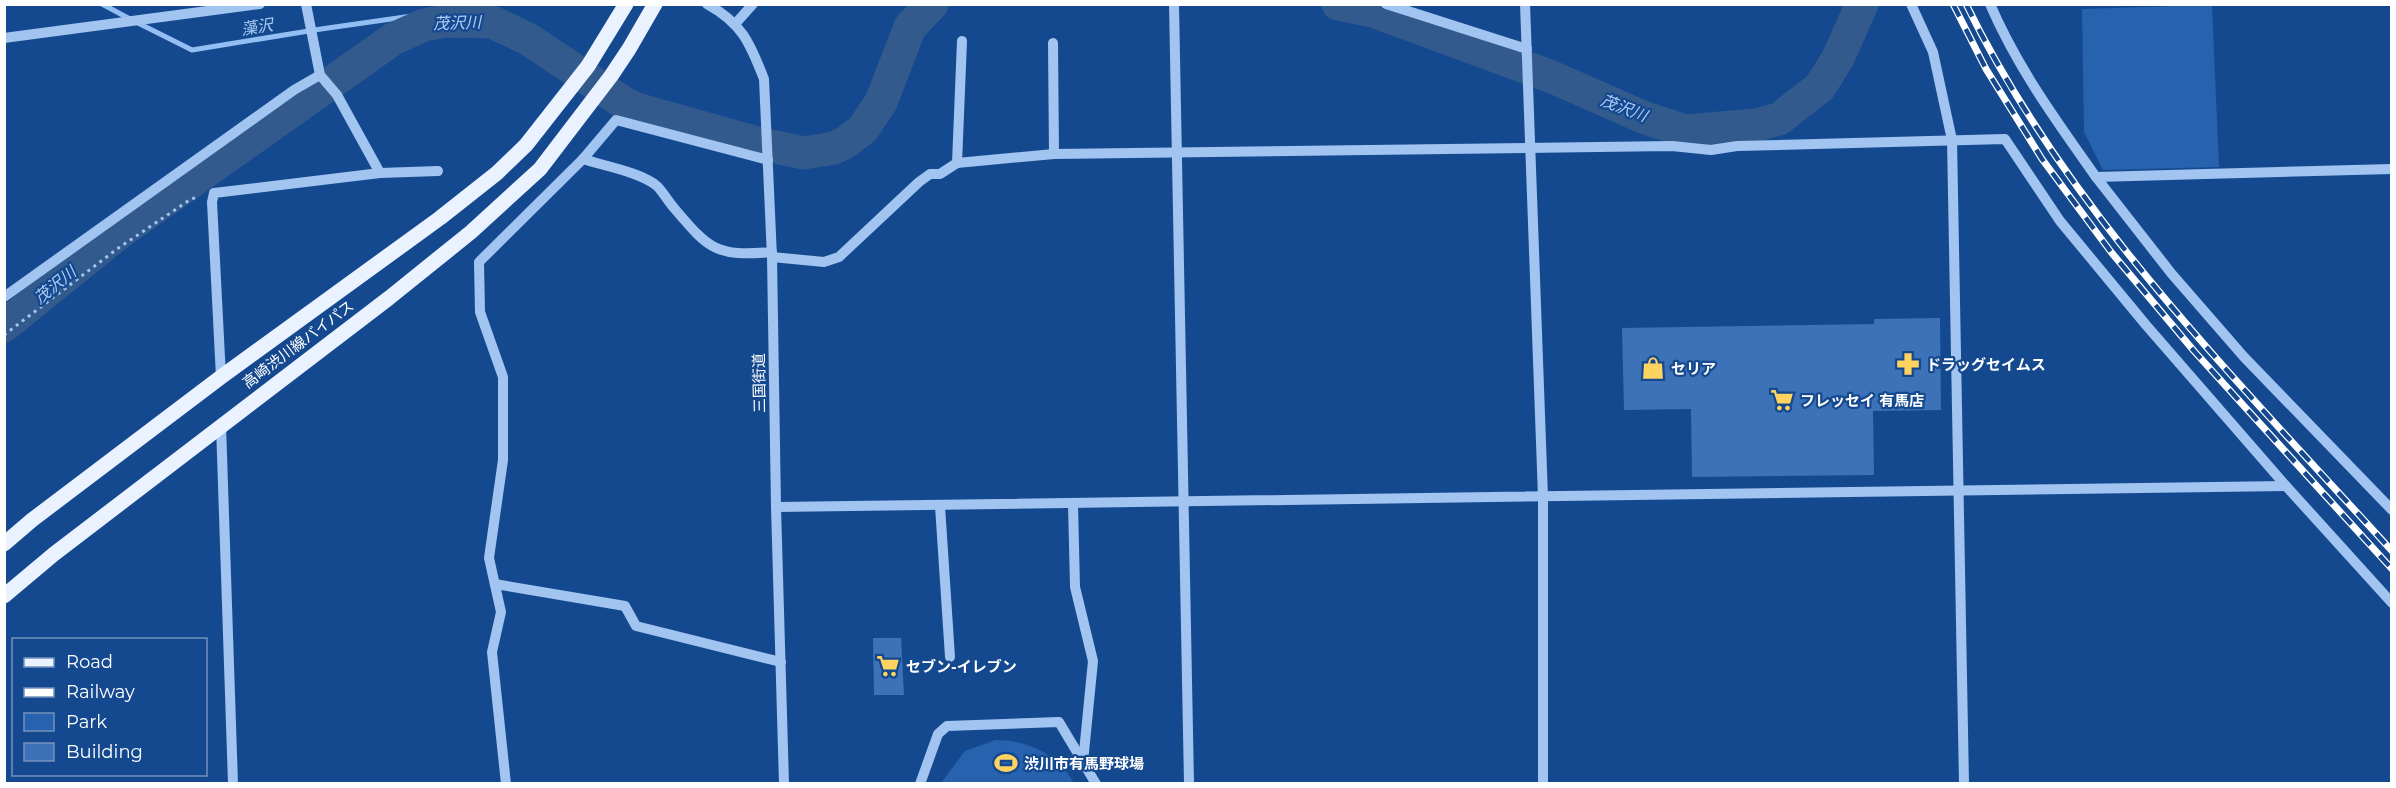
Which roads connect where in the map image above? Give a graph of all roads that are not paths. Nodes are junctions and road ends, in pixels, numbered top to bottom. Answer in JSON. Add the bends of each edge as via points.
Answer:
{"nodes":[{"id":1,"x":260,"y":4,"type":"edge"},
{"id":2,"x":306,"y":4,"type":"edge"},
{"id":3,"x":626,"y":4,"type":"edge"},
{"id":4,"x":655,"y":4,"type":"edge"},
{"id":5,"x":707,"y":4,"type":"edge"},
{"id":6,"x":753,"y":4,"type":"edge"},
{"id":7,"x":1174,"y":4,"type":"edge"},
{"id":8,"x":1386,"y":4,"type":"edge"},
{"id":9,"x":1525,"y":4,"type":"edge"},
{"id":10,"x":1911,"y":4,"type":"edge"},
{"id":11,"x":1990,"y":4,"type":"edge"},
{"id":12,"x":735,"y":23,"type":"junction"},
{"id":13,"x":4,"y":38,"type":"edge"},
{"id":14,"x":962,"y":41,"type":"dead end"},
{"id":15,"x":1053,"y":43,"type":"dead end"},
{"id":16,"x":1527,"y":49,"type":"junction"},
{"id":17,"x":320,"y":75,"type":"junction"},
{"id":18,"x":1952,"y":140,"type":"junction"},
{"id":19,"x":1531,"y":147,"type":"junction"},
{"id":20,"x":1178,"y":152,"type":"junction"},
{"id":21,"x":1054,"y":154,"type":"junction"},
{"id":22,"x":583,"y":159,"type":"junction"},
{"id":23,"x":768,"y":160,"type":"junction"},
{"id":24,"x":957,"y":163,"type":"junction"},
{"id":25,"x":2391,"y":169,"type":"edge"},
{"id":26,"x":438,"y":171,"type":"dead end"},
{"id":27,"x":381,"y":173,"type":"junction"},
{"id":28,"x":2096,"y":177,"type":"junction"},
{"id":29,"x":772,"y":254,"type":"junction"},
{"id":30,"x":4,"y":297,"type":"edge"},
{"id":31,"x":221,"y":377,"type":"junction"},
{"id":32,"x":221,"y":425,"type":"junction"},
{"id":33,"x":2286,"y":486,"type":"junction"},
{"id":34,"x":1958,"y":491,"type":"junction"},
{"id":35,"x":1543,"y":497,"type":"junction"},
{"id":36,"x":1183,"y":503,"type":"junction"},
{"id":37,"x":1073,"y":504,"type":"junction"},
{"id":38,"x":940,"y":506,"type":"junction"},
{"id":39,"x":776,"y":507,"type":"junction"},
{"id":40,"x":2391,"y":510,"type":"edge"},
{"id":41,"x":4,"y":544,"type":"edge"},
{"id":42,"x":495,"y":584,"type":"junction"},
{"id":43,"x":4,"y":596,"type":"edge"},
{"id":44,"x":2391,"y":603,"type":"edge"},
{"id":45,"x":950,"y":657,"type":"dead end"},
{"id":46,"x":781,"y":662,"type":"junction"},
{"id":47,"x":1083,"y":762,"type":"junction"},
{"id":48,"x":233,"y":783,"type":"edge"},
{"id":49,"x":506,"y":783,"type":"edge"},
{"id":50,"x":784,"y":783,"type":"edge"},
{"id":51,"x":920,"y":783,"type":"edge"},
{"id":52,"x":1096,"y":783,"type":"edge"},
{"id":53,"x":1189,"y":783,"type":"edge"},
{"id":54,"x":1544,"y":783,"type":"edge"},
{"id":55,"x":1964,"y":783,"type":"edge"}],
"edges":[{"from":1,"to":13,"type":"street"},
{"from":2,"to":17,"type":"street"},
{"from":3,"to":31,"type":"main road","name":"高崎渋川線バイパス","via":[[588,66],[526,144],[496,174]]},
{"from":4,"to":32,"type":"main road","name":"高崎渋川線バイパス","via":[[611,76],[540,169],[471,232],[389,298]]},
{"from":5,"to":12,"type":"street","name":"三国街道"},
{"from":6,"to":12,"type":"street"},
{"from":7,"to":20,"type":"street"},
{"from":8,"to":16,"type":"street"},
{"from":9,"to":16,"type":"street"},
{"from":10,"to":18,"type":"street","via":[[1933,52]]},
{"from":11,"to":28,"type":"street","via":[[2003,34],[2047,108]]},
{"from":12,"to":23,"type":"street","name":"三国街道","via":[[754,52],[764,79]]},
{"from":14,"to":24,"type":"street"},
{"from":15,"to":21,"type":"street"},
{"from":16,"to":19,"type":"street"},
{"from":17,"to":27,"type":"street","via":[[337,95]]},
{"from":17,"to":30,"type":"street"},
{"from":18,"to":19,"type":"street","via":[[1711,150],[1672,146]]},
{"from":18,"to":33,"type":"street","via":[[2005,139],[2060,221]]},
{"from":18,"to":34,"type":"street"},
{"from":19,"to":20,"type":"street"},
{"from":19,"to":35,"type":"street"},
{"from":20,"to":21,"type":"street"},
{"from":20,"to":36,"type":"street"},
{"from":21,"to":24,"type":"street"},
{"from":22,"to":23,"type":"street","via":[[616,120]]},
{"from":22,"to":29,"type":"street","via":[[657,186],[701,239],[714,248],[742,254]]},
{"from":22,"to":42,"type":"street","via":[[479,262],[480,312],[503,377],[503,460],[489,558]]},
{"from":23,"to":29,"type":"street","name":"三国街道"},
{"from":24,"to":29,"type":"street","via":[[919,182],[839,257],[824,262]]},
{"from":25,"to":28,"type":"street"},
{"from":26,"to":27,"type":"street"},
{"from":27,"to":31,"type":"street","via":[[214,193]]},
{"from":28,"to":40,"type":"street","via":[[2171,273],[2244,357]]},
{"from":29,"to":39,"type":"street","name":"三国街道"},
{"from":31,"to":41,"type":"main road","name":"高崎渋川線バイパス"},
{"from":32,"to":43,"type":"main road","name":"高崎渋川線バイパス"},
{"from":32,"to":48,"type":"street"},
{"from":33,"to":34,"type":"street"},
{"from":33,"to":44,"type":"street"},
{"from":34,"to":35,"type":"street"},
{"from":34,"to":55,"type":"street"},
{"from":35,"to":36,"type":"street"},
{"from":35,"to":54,"type":"street"},
{"from":36,"to":37,"type":"street"},
{"from":36,"to":53,"type":"street"},
{"from":37,"to":38,"type":"street"},
{"from":37,"to":47,"type":"street","via":[[1075,586],[1093,660]]},
{"from":38,"to":39,"type":"street"},
{"from":38,"to":45,"type":"street"},
{"from":39,"to":46,"type":"street","name":"三国街道"},
{"from":42,"to":46,"type":"street","via":[[625,606],[636,626]]},
{"from":42,"to":49,"type":"street","via":[[501,612],[492,652]]},
{"from":46,"to":50,"type":"street","name":"三国街道"},
{"from":47,"to":51,"type":"street","via":[[1059,722],[947,726],[938,734]]},
{"from":47,"to":52,"type":"street"}]}
